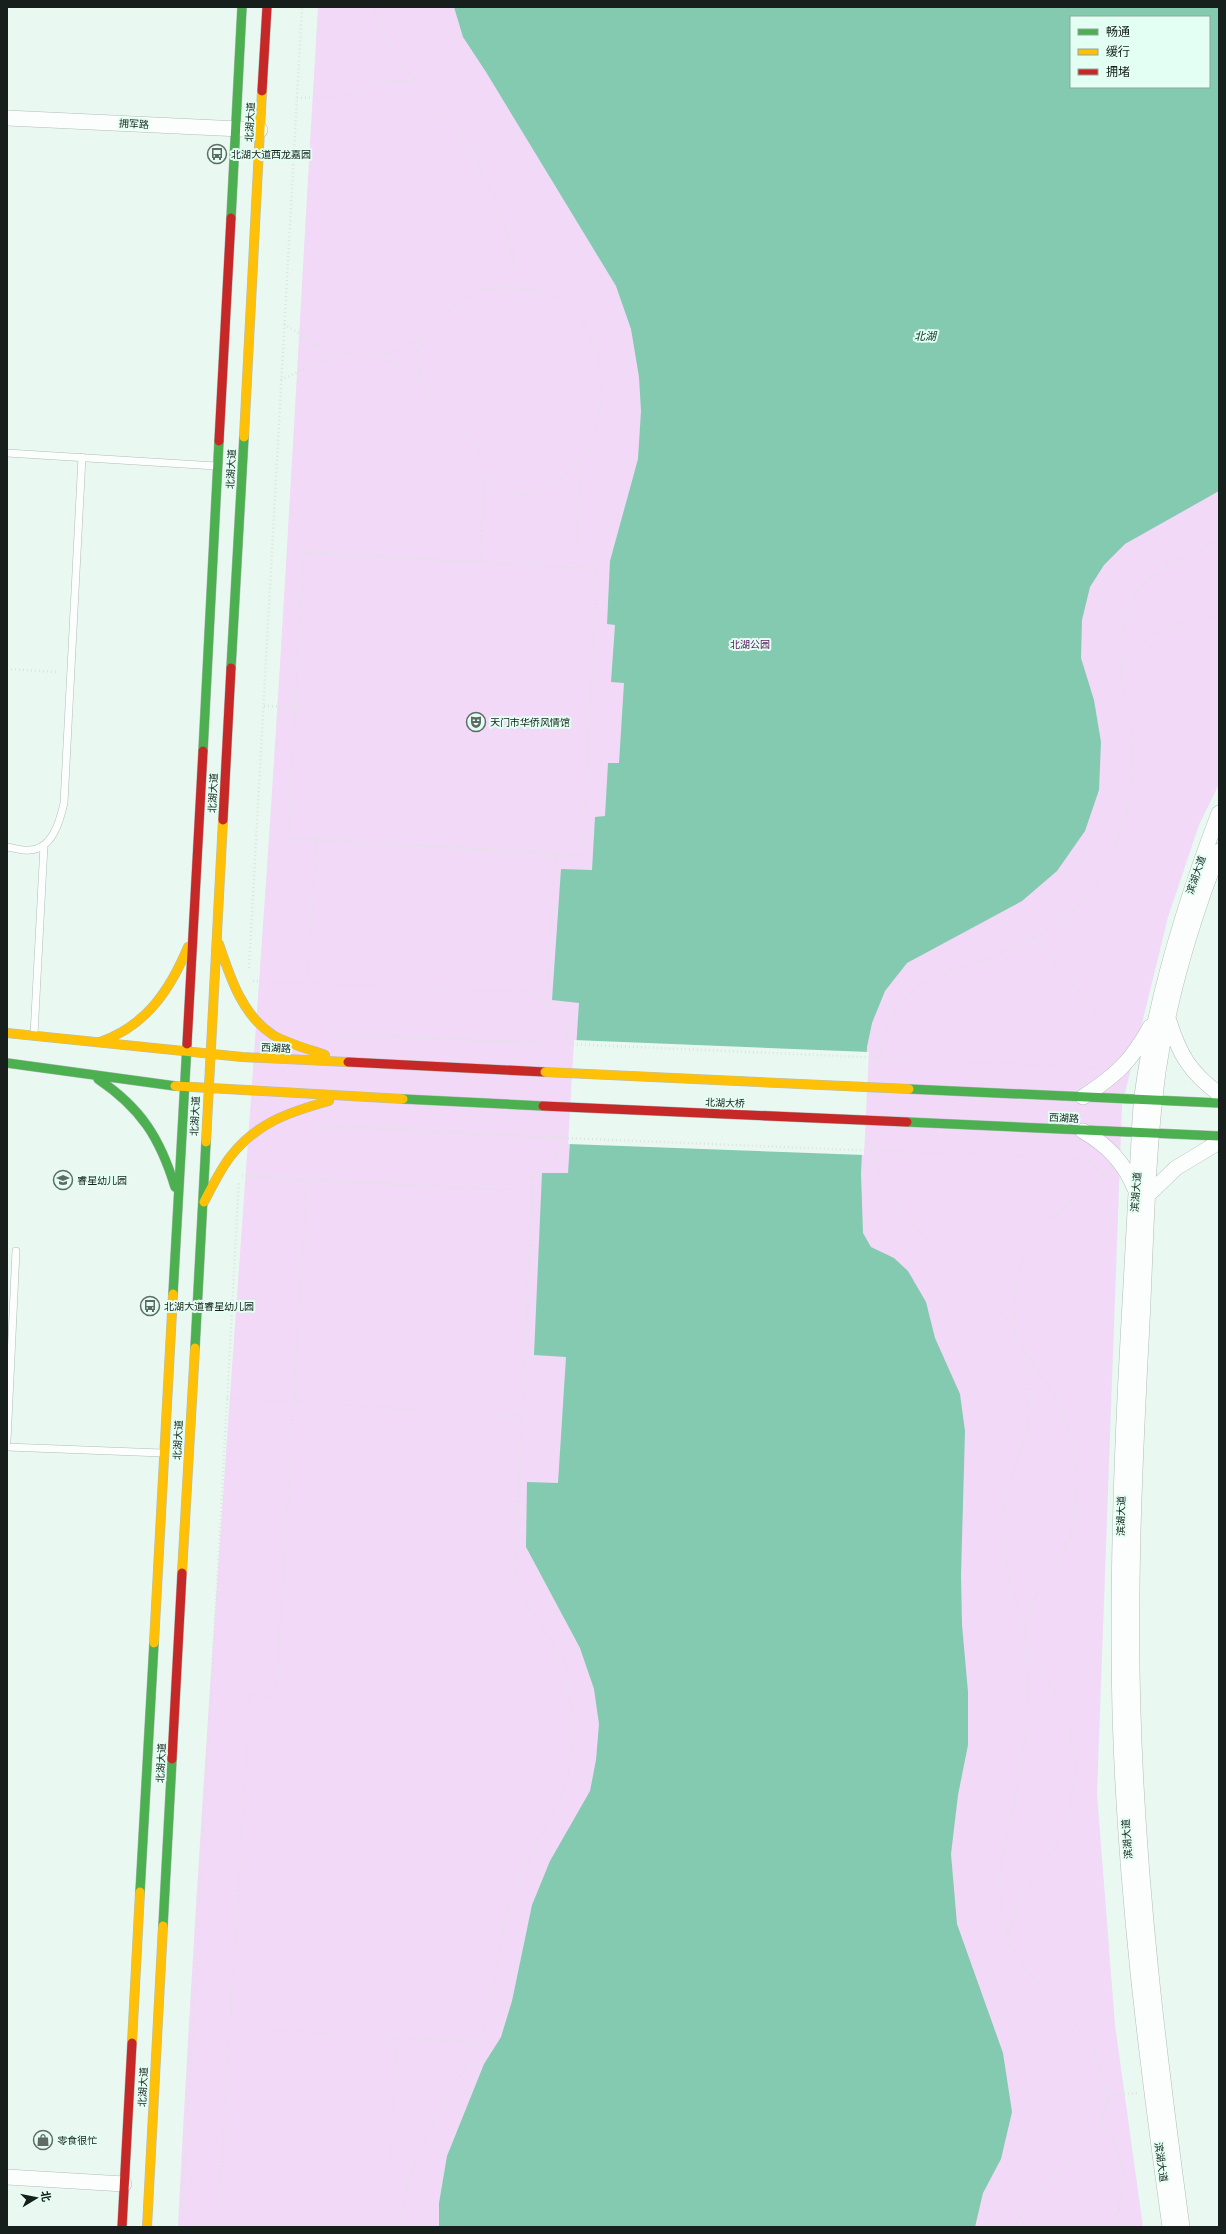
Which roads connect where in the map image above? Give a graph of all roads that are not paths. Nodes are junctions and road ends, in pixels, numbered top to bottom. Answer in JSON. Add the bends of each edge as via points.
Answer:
{"nodes":[{"id":1,"x":242,"y":7,"type":"edge"},
{"id":2,"x":267,"y":7,"type":"edge"},
{"id":3,"x":7,"y":118,"type":"edge"},
{"id":4,"x":235,"y":130,"type":"junction"},
{"id":5,"x":260,"y":130,"type":"junction"},
{"id":6,"x":7,"y":453,"type":"edge"},
{"id":7,"x":82,"y":457,"type":"junction"},
{"id":8,"x":218,"y":466,"type":"junction"},
{"id":9,"x":1219,"y":813,"type":"edge"},
{"id":10,"x":44,"y":845,"type":"junction"},
{"id":11,"x":7,"y":848,"type":"edge"},
{"id":12,"x":1219,"y":851,"type":"edge"},
{"id":13,"x":193,"y":934,"type":"junction"},
{"id":14,"x":216,"y":935,"type":"junction"},
{"id":15,"x":1162,"y":1017,"type":"junction"},
{"id":16,"x":7,"y":1033,"type":"edge"},
{"id":17,"x":34,"y":1036,"type":"junction"},
{"id":18,"x":96,"y":1043,"type":"junction"},
{"id":19,"x":187,"y":1052,"type":"junction"},
{"id":20,"x":210,"y":1054,"type":"junction"},
{"id":21,"x":7,"y":1063,"type":"edge"},
{"id":22,"x":348,"y":1063,"type":"junction"},
{"id":23,"x":94,"y":1076,"type":"junction"},
{"id":24,"x":185,"y":1087,"type":"junction"},
{"id":25,"x":208,"y":1089,"type":"junction"},
{"id":26,"x":1219,"y":1094,"type":"edge"},
{"id":27,"x":347,"y":1096,"type":"junction"},
{"id":28,"x":1084,"y":1097,"type":"junction"},
{"id":29,"x":1148,"y":1100,"type":"junction"},
{"id":30,"x":1219,"y":1103,"type":"edge"},
{"id":31,"x":907,"y":1122,"type":"joint"},
{"id":32,"x":1082,"y":1130,"type":"junction"},
{"id":33,"x":1146,"y":1134,"type":"junction"},
{"id":34,"x":1219,"y":1136,"type":"edge"},
{"id":35,"x":1219,"y":1142,"type":"edge"},
{"id":36,"x":1142,"y":1193,"type":"junction"},
{"id":37,"x":179,"y":1201,"type":"junction"},
{"id":38,"x":202,"y":1206,"type":"junction"},
{"id":39,"x":16,"y":1251,"type":"dead end"},
{"id":40,"x":7,"y":1441,"type":"edge"},
{"id":41,"x":7,"y":1447,"type":"edge"},
{"id":42,"x":165,"y":1454,"type":"junction"},
{"id":43,"x":7,"y":2177,"type":"edge"},
{"id":44,"x":124,"y":2184,"type":"junction"},
{"id":45,"x":122,"y":2227,"type":"edge"},
{"id":46,"x":147,"y":2227,"type":"edge"},
{"id":47,"x":1170,"y":2227,"type":"edge"},
{"id":48,"x":1182,"y":2227,"type":"edge"}],
"edges":[{"from":1,"to":4,"type":"main road","name":"北湖大道"},
{"from":2,"to":5,"type":"main road","name":"北湖大道"},
{"from":3,"to":4,"type":"street","name":"拥军路"},
{"from":4,"to":5,"type":"street","name":"拥军路"},
{"from":4,"to":8,"type":"main road","name":"北湖大道"},
{"from":5,"to":14,"type":"main road","name":"北湖大道"},
{"from":6,"to":7,"type":"lane"},
{"from":7,"to":8,"type":"lane"},
{"from":7,"to":10,"type":"lane","via":[[64,803],[60,822]]},
{"from":8,"to":13,"type":"main road","name":"北湖大道"},
{"from":9,"to":15,"type":"street","name":"滨湖大道","via":[[1173,943]]},
{"from":10,"to":11,"type":"lane","via":[[30,850]]},
{"from":10,"to":17,"type":"lane"},
{"from":12,"to":15,"type":"street","name":"滨湖大道"},
{"from":13,"to":18,"type":"main road","via":[[183,962],[153,1008],[132,1028],[114,1039]]},
{"from":13,"to":19,"type":"main road","name":"北湖大道"},
{"from":14,"to":20,"type":"main road","name":"北湖大道"},
{"from":14,"to":22,"type":"main road","via":[[232,979],[254,1018],[269,1032],[288,1042]]},
{"from":15,"to":26,"type":"street","via":[[1193,1073]]},
{"from":15,"to":28,"type":"street","via":[[1118,1072]]},
{"from":15,"to":29,"type":"street","name":"滨湖大道"},
{"from":16,"to":17,"type":"main road","name":"西湖路"},
{"from":17,"to":18,"type":"main road","name":"西湖路"},
{"from":18,"to":19,"type":"main road","name":"西湖路"},
{"from":19,"to":20,"type":"main road","name":"西湖路"},
{"from":19,"to":24,"type":"main road","name":"北湖大道"},
{"from":20,"to":22,"type":"main road","name":"西湖路"},
{"from":20,"to":25,"type":"main road","name":"北湖大道"},
{"from":21,"to":23,"type":"main road"},
{"from":22,"to":28,"type":"main road","name":"西湖路","bridge":true},
{"from":23,"to":24,"type":"main road"},
{"from":23,"to":37,"type":"main road","via":[[118,1090],[144,1118],[168,1164]]},
{"from":24,"to":25,"type":"main road"},
{"from":24,"to":37,"type":"main road","name":"北湖大道"},
{"from":25,"to":27,"type":"main road"},
{"from":25,"to":38,"type":"main road","name":"北湖大道"},
{"from":27,"to":31,"type":"main road","name":"北湖大桥","bridge":true},
{"from":27,"to":38,"type":"main road","via":[[289,1112],[243,1142],[229,1158]]},
{"from":28,"to":29,"type":"main road"},
{"from":29,"to":30,"type":"main road"},
{"from":29,"to":33,"type":"street","name":"滨湖大道"},
{"from":31,"to":32,"type":"main road","name":"西湖路"},
{"from":32,"to":33,"type":"main road","name":"西湖路"},
{"from":32,"to":36,"type":"street","via":[[1098,1140],[1121,1162]]},
{"from":33,"to":34,"type":"main road","name":"西湖路"},
{"from":33,"to":36,"type":"street","name":"滨湖大道"},
{"from":35,"to":36,"type":"street","via":[[1176,1168]]},
{"from":36,"to":47,"type":"street","name":"滨湖大道","via":[[1123,1420],[1120,1713],[1138,1984]]},
{"from":36,"to":48,"type":"street","name":"滨湖大道","via":[[1133,1712],[1140,1850],[1151,1982]]},
{"from":37,"to":42,"type":"main road","name":"北湖大道"},
{"from":38,"to":46,"type":"main road","name":"北湖大道"},
{"from":39,"to":40,"type":"lane"},
{"from":41,"to":42,"type":"lane"},
{"from":42,"to":44,"type":"main road","name":"北湖大道"},
{"from":43,"to":44,"type":"street"},
{"from":44,"to":45,"type":"main road","name":"北湖大道"}]}
